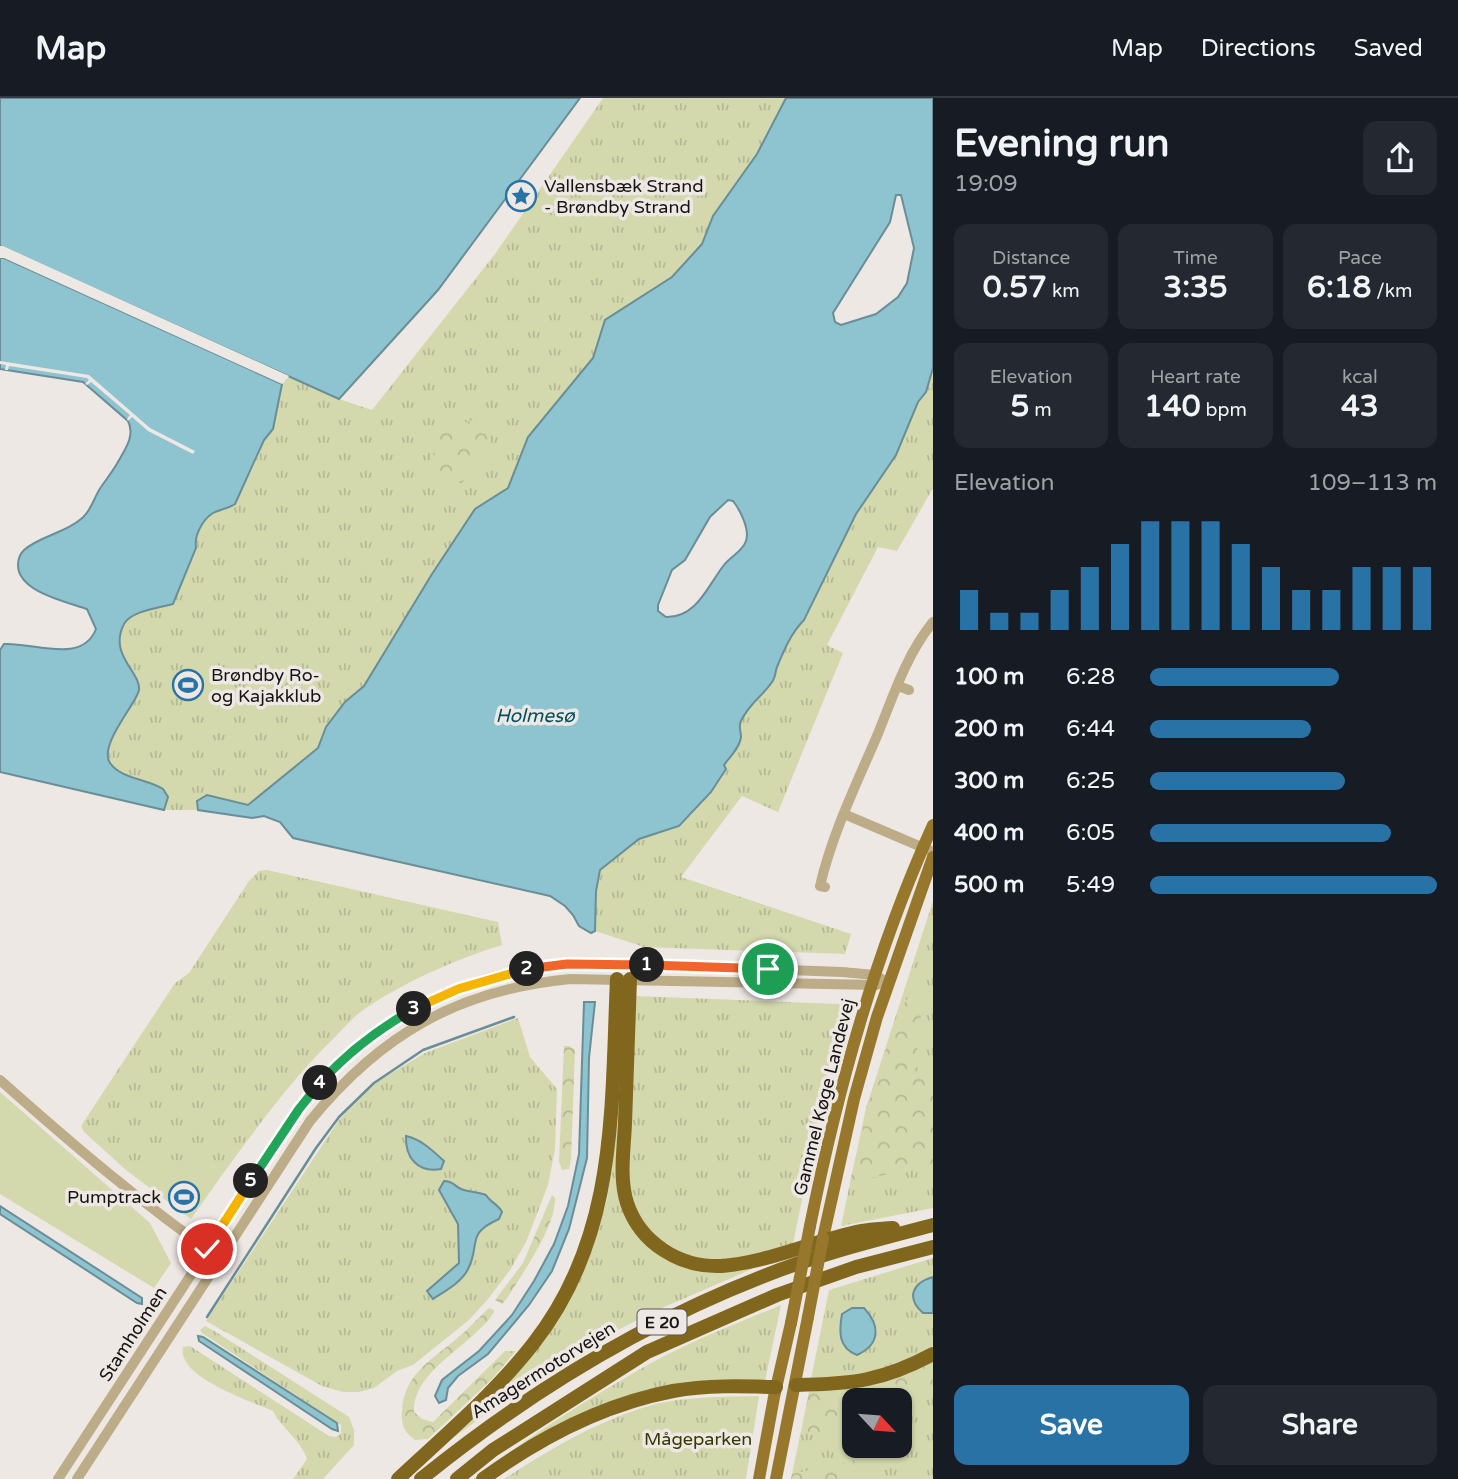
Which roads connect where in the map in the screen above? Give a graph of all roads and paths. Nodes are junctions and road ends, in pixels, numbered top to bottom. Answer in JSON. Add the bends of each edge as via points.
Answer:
{"nodes":[{"id":1,"x":933,"y":622,"type":"edge"},
{"id":2,"x":898,"y":686,"type":"junction"},
{"id":3,"x":909,"y":690,"type":"dead end"},
{"id":4,"x":844,"y":814,"type":"junction"},
{"id":5,"x":933,"y":825,"type":"edge"},
{"id":6,"x":930,"y":852,"type":"edge"},
{"id":7,"x":825,"y":887,"type":"dead end"},
{"id":8,"x":625,"y":964,"type":"junction"},
{"id":9,"x":624,"y":979,"type":"junction"},
{"id":10,"x":873,"y":980,"type":"junction"},
{"id":11,"x":888,"y":983,"type":"junction"},
{"id":12,"x":0,"y":1080,"type":"edge"},
{"id":13,"x":933,"y":1224,"type":"edge"},
{"id":14,"x":933,"y":1247,"type":"edge"},
{"id":15,"x":207,"y":1249,"type":"junction"},
{"id":16,"x":220,"y":1258,"type":"junction"},
{"id":17,"x":933,"y":1354,"type":"edge"},
{"id":18,"x":796,"y":1385,"type":"junction"},
{"id":19,"x":776,"y":1387,"type":"junction"},
{"id":20,"x":58,"y":1479,"type":"edge"},
{"id":21,"x":77,"y":1479,"type":"edge"},
{"id":22,"x":398,"y":1479,"type":"edge"},
{"id":23,"x":421,"y":1479,"type":"edge"},
{"id":24,"x":457,"y":1479,"type":"edge"},
{"id":25,"x":483,"y":1479,"type":"edge"},
{"id":26,"x":759,"y":1479,"type":"edge"},
{"id":27,"x":776,"y":1479,"type":"edge"}],
"edges":[{"from":1,"to":2,"type":"street","via":[[913,649]]},
{"from":2,"to":3,"type":"street"},
{"from":2,"to":4,"type":"street"},
{"from":4,"to":6,"type":"street"},
{"from":4,"to":7,"type":"street","via":[[826,860],[820,886]]},
{"from":5,"to":6,"type":"main road","name":"Gammel Køge Landevej"},
{"from":6,"to":10,"type":"main road","name":"Gammel Køge Landevej","via":[[899,906]]},
{"from":6,"to":11,"type":"main road","name":"Gammel Køge Landevej"},
{"from":8,"to":9,"type":"street"},
{"from":8,"to":10,"type":"street","name":"Stamholmen"},
{"from":8,"to":15,"type":"street","name":"Stamholmen","via":[[554,965],[484,980],[435,998],[379,1030],[327,1076],[299,1109]]},
{"from":9,"to":10,"type":"street","name":"Stamholmen"},
{"from":9,"to":13,"type":"highway","via":[[624,1185],[634,1219],[657,1247],[689,1263],[725,1265],[862,1231]]},
{"from":9,"to":16,"type":"street","name":"Stamholmen","via":[[543,982],[487,995],[443,1012],[387,1044],[336,1089],[310,1121]]},
{"from":9,"to":22,"type":"highway","via":[[607,1163],[582,1258],[553,1315],[513,1367]]},
{"from":10,"to":11,"type":"street","name":"Stamholmen"},
{"from":10,"to":19,"type":"main road","name":"Gammel Køge Landevej","bridge":true,"via":[[840,1091]]},
{"from":11,"to":18,"type":"main road","name":"Gammel Køge Landevej","bridge":true,"via":[[854,1099]]},
{"from":12,"to":15,"type":"street","via":[[118,1183]]},
{"from":13,"to":23,"type":"highway","name":"Amagermotorvejen","number":"E 20","via":[[837,1250],[696,1305],[541,1389]]},
{"from":14,"to":24,"type":"highway","number":"E 20","via":[[856,1267],[777,1295],[647,1352],[493,1450]]},
{"from":15,"to":16,"type":"street"},
{"from":15,"to":20,"type":"street","name":"Stamholmen"},
{"from":16,"to":21,"type":"street","name":"Stamholmen"},
{"from":17,"to":18,"type":"highway","via":[[877,1379]]},
{"from":18,"to":19,"type":"main road"},
{"from":18,"to":27,"type":"main road","name":"Gammel Køge Landevej"},
{"from":19,"to":25,"type":"highway","via":[[703,1388],[648,1397],[559,1431]]},
{"from":19,"to":26,"type":"main road","name":"Gammel Køge Landevej"}]}
